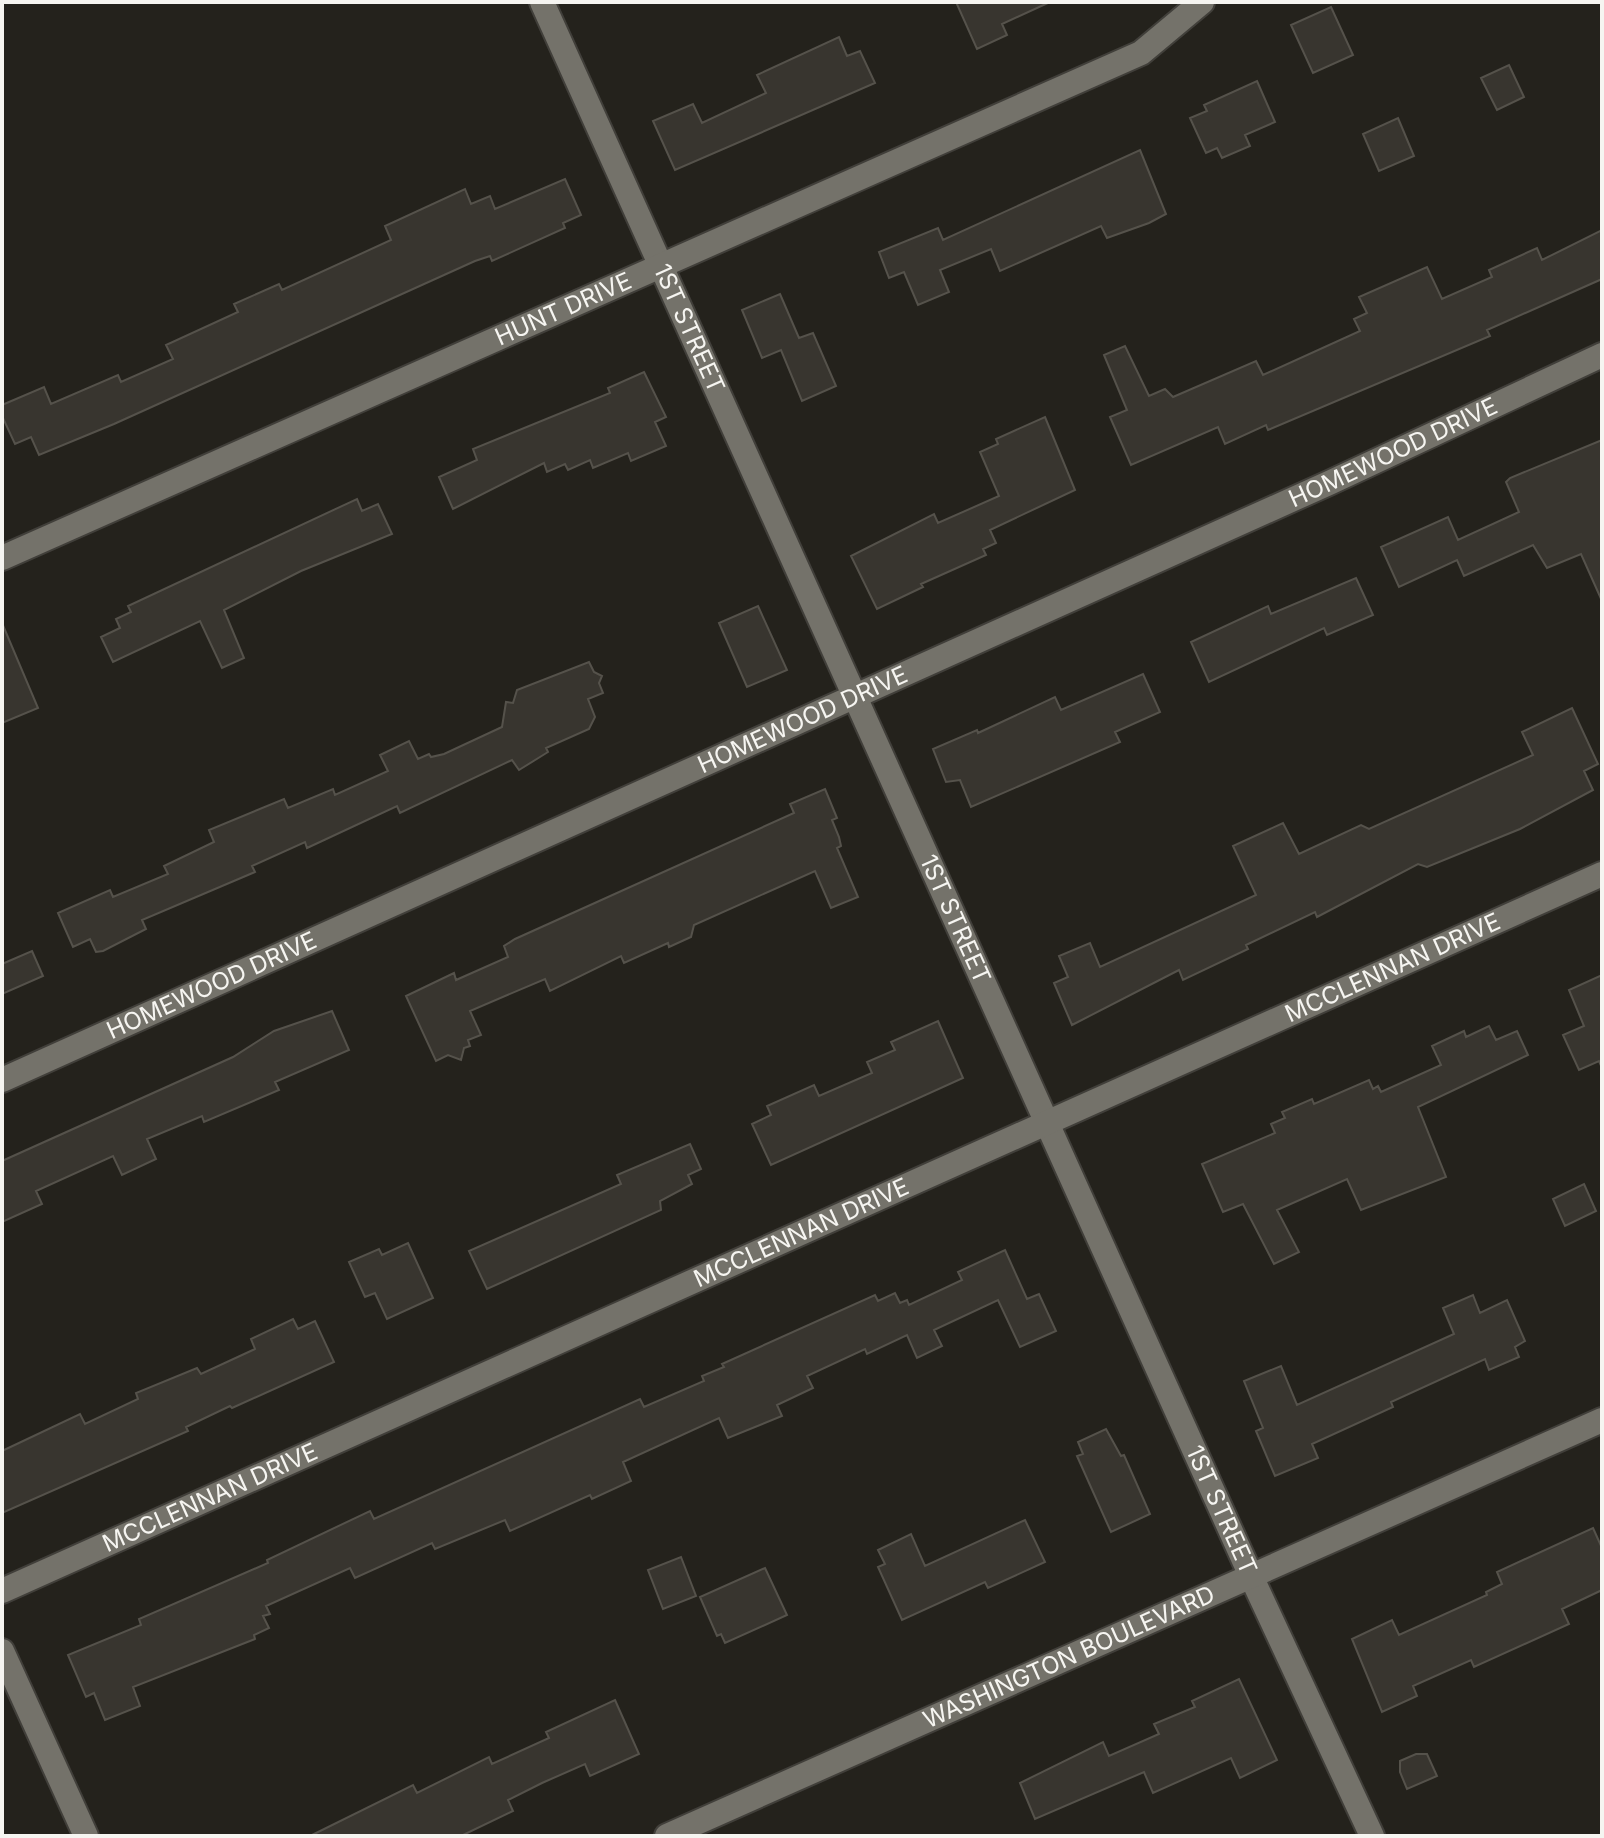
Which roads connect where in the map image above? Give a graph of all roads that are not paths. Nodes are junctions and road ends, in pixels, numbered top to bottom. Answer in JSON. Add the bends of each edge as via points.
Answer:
{"nodes":[{"id":1,"x":542,"y":2,"type":"edge"},
{"id":2,"x":1202,"y":2,"type":"edge"},
{"id":3,"x":662,"y":265,"type":"junction"},
{"id":4,"x":1602,"y":355,"type":"edge"},
{"id":5,"x":2,"y":558,"type":"edge"},
{"id":6,"x":855,"y":695,"type":"junction"},
{"id":7,"x":1602,"y":874,"type":"edge"},
{"id":8,"x":2,"y":1080,"type":"edge"},
{"id":9,"x":1047,"y":1123,"type":"junction"},
{"id":10,"x":1602,"y":1420,"type":"edge"},
{"id":11,"x":1251,"y":1576,"type":"junction"},
{"id":12,"x":2,"y":1591,"type":"edge"},
{"id":13,"x":2,"y":1651,"type":"edge"},
{"id":14,"x":86,"y":1836,"type":"edge"},
{"id":15,"x":667,"y":1836,"type":"edge"},
{"id":16,"x":1372,"y":1836,"type":"edge"}],
"edges":[{"from":1,"to":3,"type":"street","name":"1ST STREET"},
{"from":2,"to":3,"type":"street","name":"HUNT DRIVE","via":[[1141,53]]},
{"from":3,"to":5,"type":"street","name":"HUNT DRIVE"},
{"from":3,"to":6,"type":"street","name":"1ST STREET"},
{"from":4,"to":6,"type":"street","name":"HOMEWOOD DRIVE"},
{"from":6,"to":8,"type":"street","name":"HOMEWOOD DRIVE"},
{"from":6,"to":9,"type":"street","name":"1ST STREET"},
{"from":7,"to":9,"type":"street","name":"MCCLENNAN DRIVE"},
{"from":9,"to":11,"type":"street","name":"1ST STREET"},
{"from":9,"to":12,"type":"street","name":"MCCLENNAN DRIVE"},
{"from":10,"to":11,"type":"street","name":"WASHINGTON BOULEVARD"},
{"from":11,"to":15,"type":"street","name":"WASHINGTON BOULEVARD"},
{"from":11,"to":16,"type":"street","name":"1ST STREET"},
{"from":13,"to":14,"type":"street"}]}
